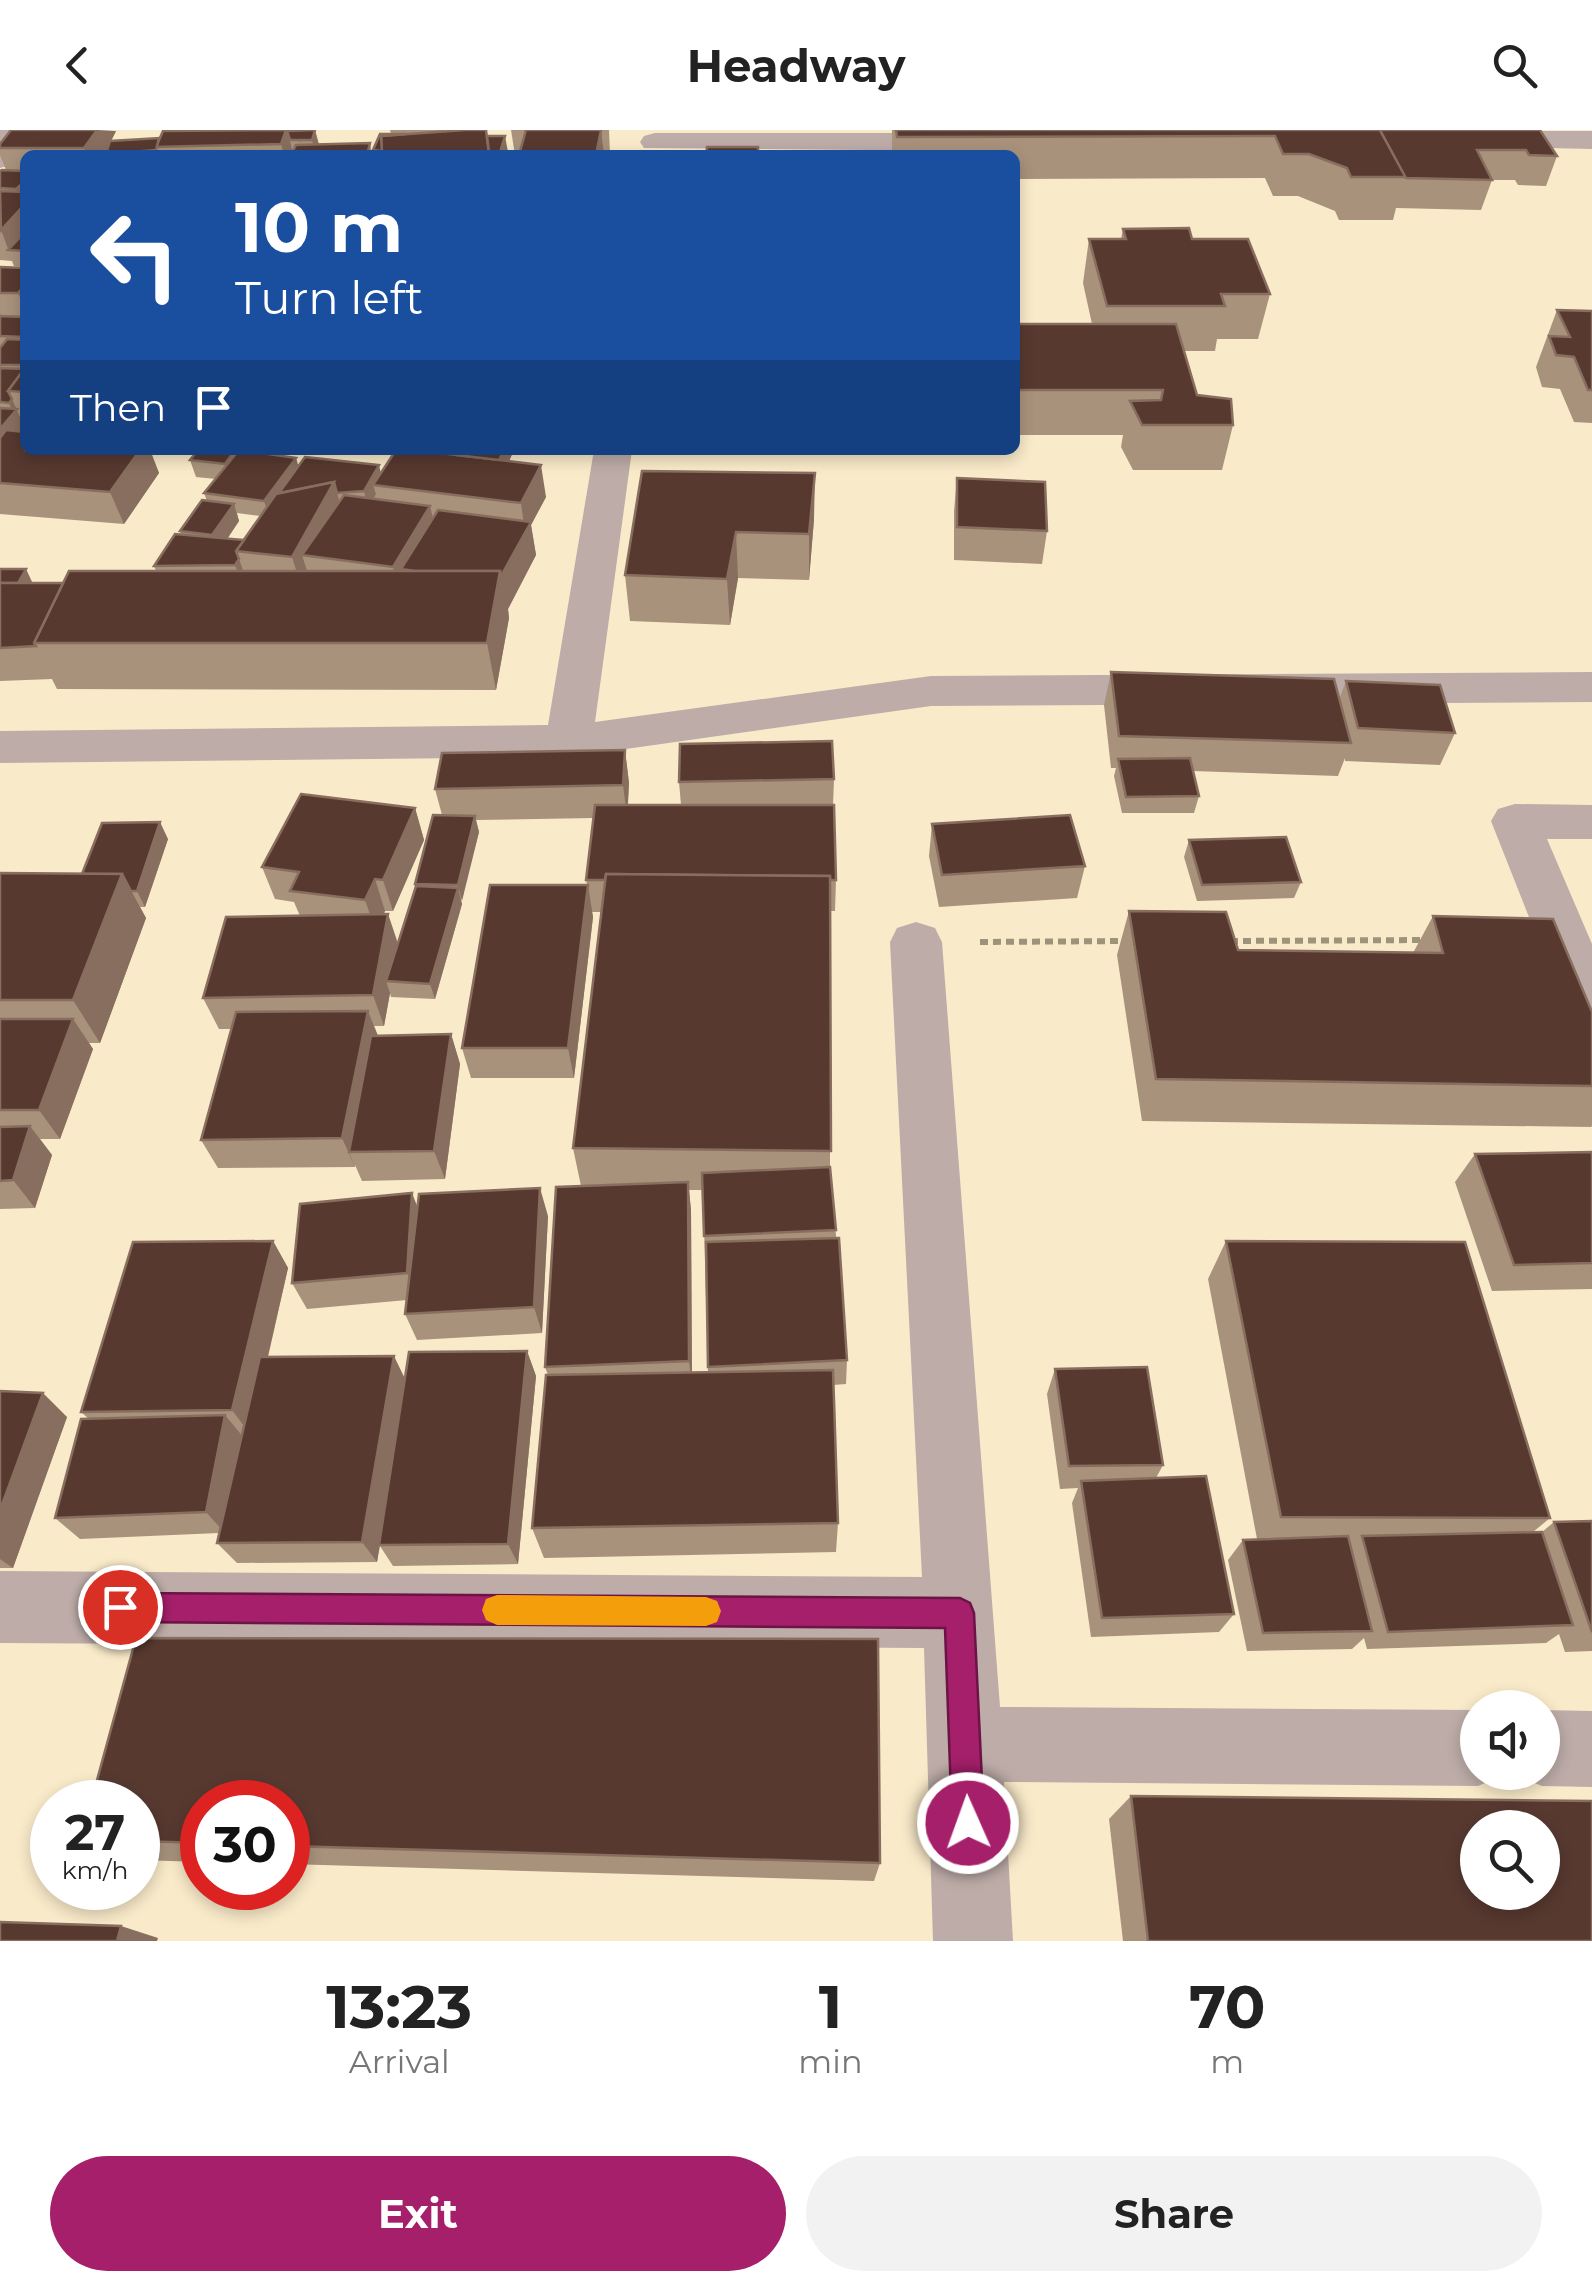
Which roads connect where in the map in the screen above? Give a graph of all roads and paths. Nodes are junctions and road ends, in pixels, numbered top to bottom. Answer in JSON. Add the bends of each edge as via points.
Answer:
{"nodes":[{"id":1,"x":8,"y":130,"type":"edge"},
{"id":2,"x":1453,"y":140,"type":"edge"},
{"id":3,"x":1592,"y":140,"type":"edge"},
{"id":4,"x":655,"y":142,"type":"edge"},
{"id":5,"x":999,"y":142,"type":"dead end"},
{"id":6,"x":0,"y":159,"type":"edge"},
{"id":7,"x":612,"y":455,"type":"edge"},
{"id":8,"x":1592,"y":686,"type":"edge"},
{"id":9,"x":569,"y":741,"type":"junction"},
{"id":10,"x":0,"y":747,"type":"edge"},
{"id":11,"x":1592,"y":822,"type":"edge"},
{"id":12,"x":1446,"y":940,"type":"edge"},
{"id":13,"x":1132,"y":941,"type":"edge"},
{"id":14,"x":1210,"y":941,"type":"edge"},
{"id":15,"x":916,"y":942,"type":"joint"},
{"id":16,"x":1592,"y":1008,"type":"edge"},
{"id":17,"x":0,"y":1606,"type":"edge"},
{"id":18,"x":960,"y":1613,"type":"junction"},
{"id":19,"x":965,"y":1744,"type":"junction"},
{"id":20,"x":1460,"y":1748,"type":"edge"},
{"id":21,"x":1560,"y":1748,"type":"edge"},
{"id":22,"x":1592,"y":1749,"type":"edge"},
{"id":23,"x":973,"y":1941,"type":"edge"}],
"edges":[{"from":1,"to":6,"type":"street"},
{"from":2,"to":3,"type":"street"},
{"from":4,"to":5,"type":"street"},
{"from":7,"to":9,"type":"street"},
{"from":8,"to":9,"type":"street","via":[[931,691]]},
{"from":9,"to":10,"type":"street"},
{"from":11,"to":16,"type":"street","via":[[1515,821]]},
{"from":12,"to":14,"type":"path"},
{"from":13,"to":15,"type":"path"},
{"from":15,"to":18,"type":"street"},
{"from":17,"to":18,"type":"street"},
{"from":18,"to":19,"type":"street"},
{"from":19,"to":20,"type":"street"},
{"from":19,"to":23,"type":"street"},
{"from":21,"to":22,"type":"street"}]}
